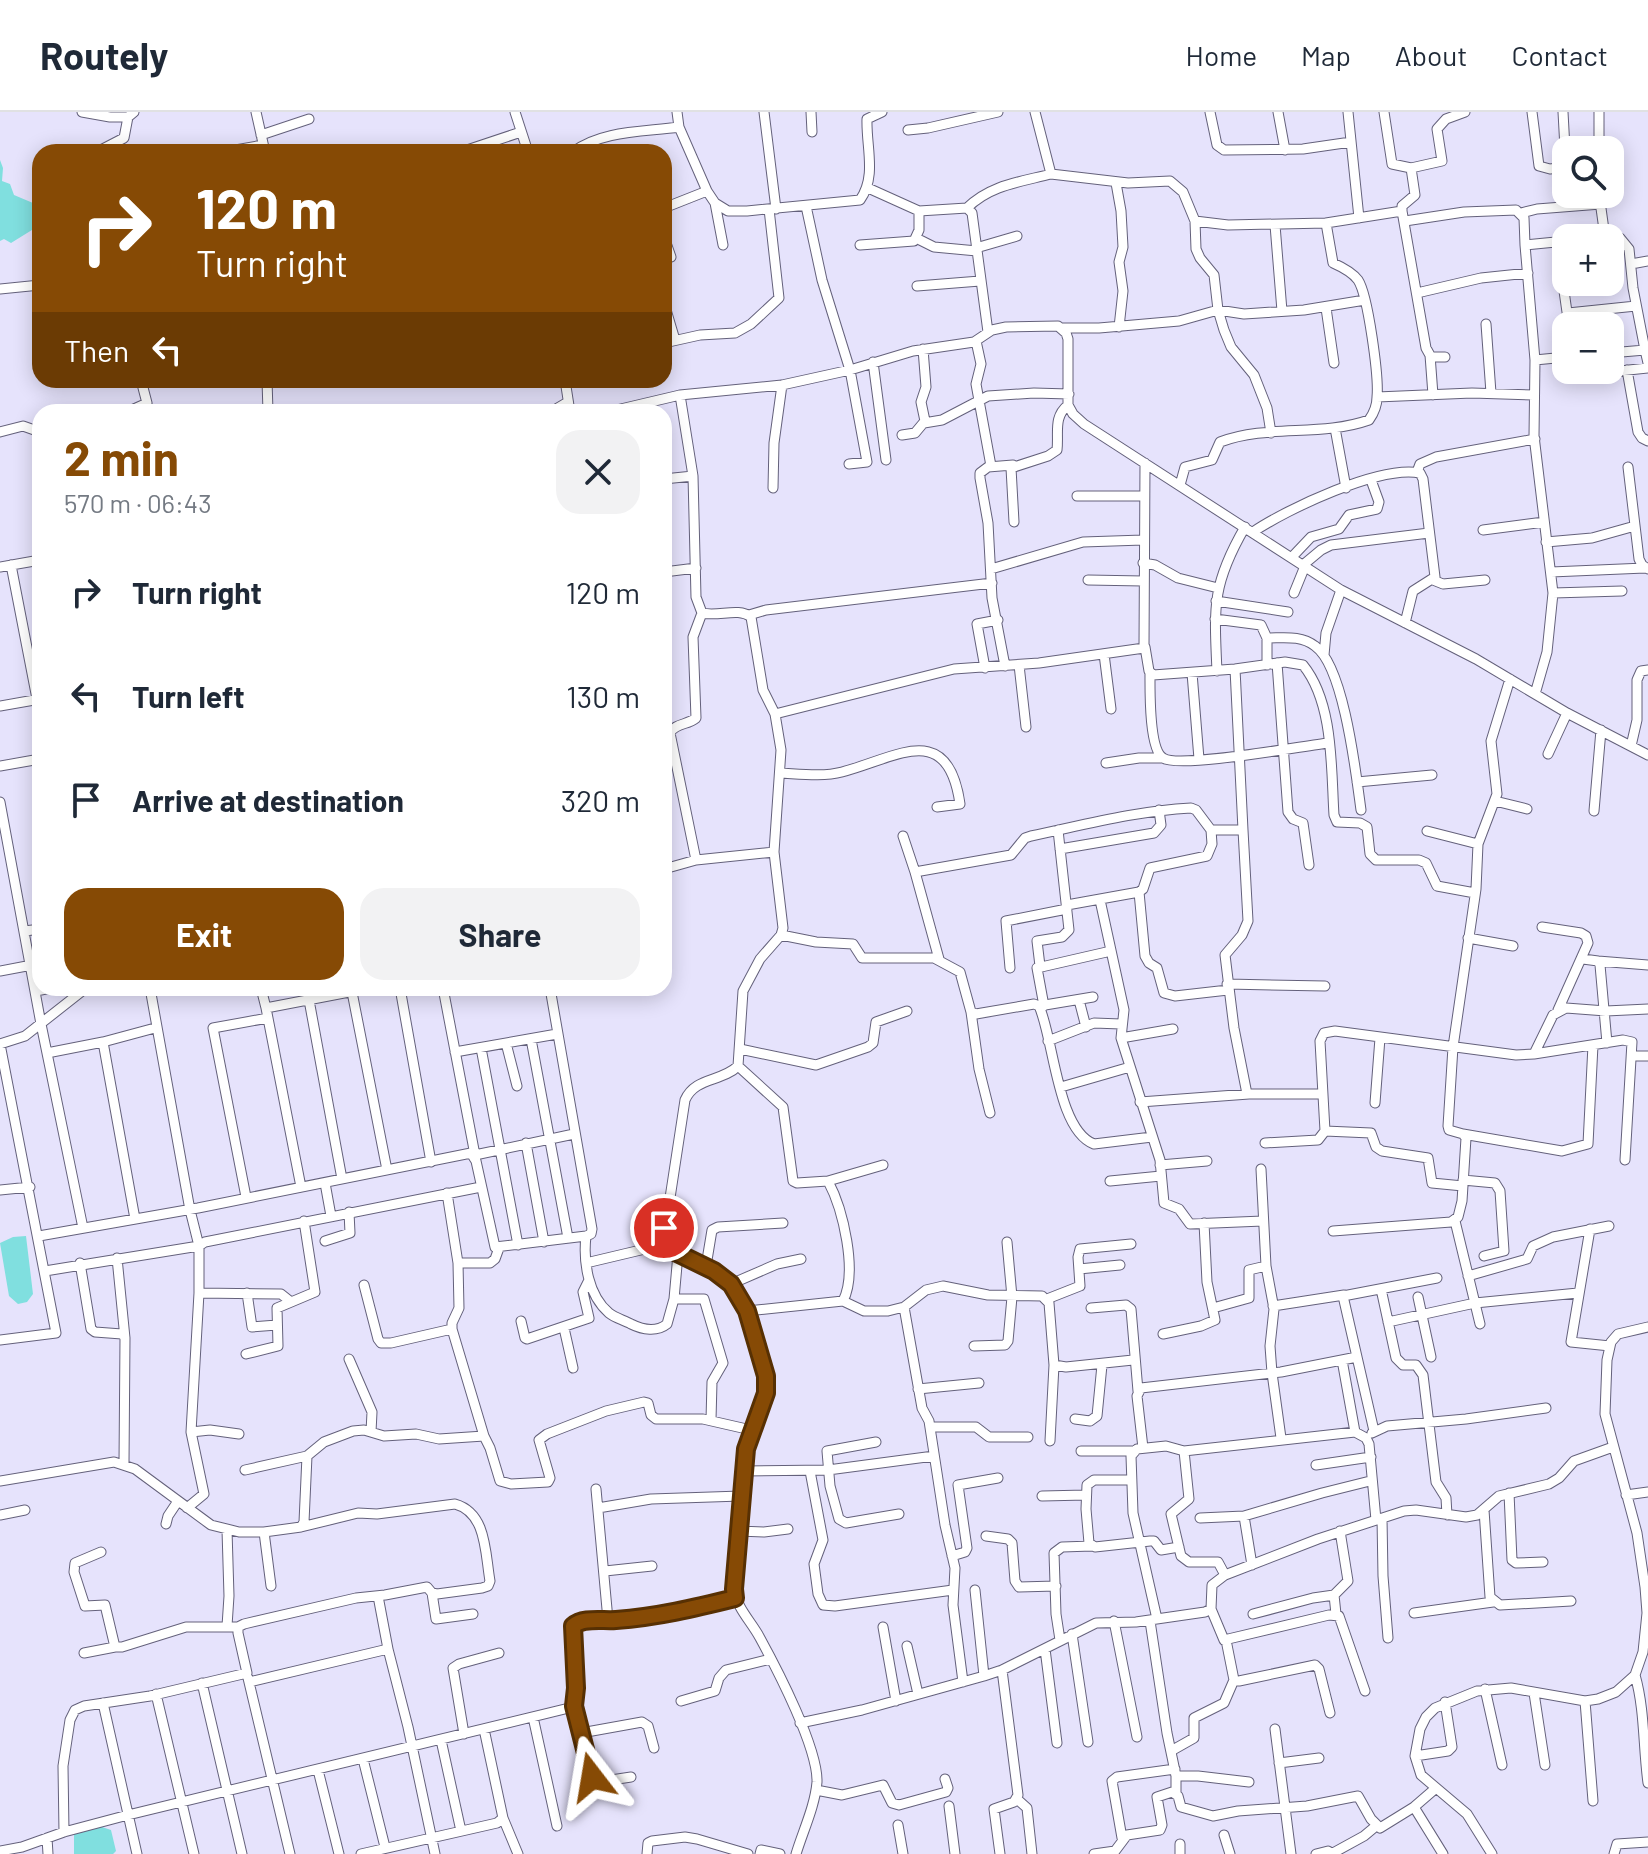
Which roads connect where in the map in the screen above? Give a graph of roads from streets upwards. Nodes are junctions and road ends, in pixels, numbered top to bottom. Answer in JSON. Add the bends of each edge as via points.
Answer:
{"nodes":[{"id":1,"x":82,"y":112,"type":"edge"},
{"id":2,"x":256,"y":112,"type":"edge"},
{"id":3,"x":515,"y":112,"type":"edge"},
{"id":4,"x":677,"y":112,"type":"edge"},
{"id":5,"x":764,"y":112,"type":"edge"},
{"id":6,"x":811,"y":112,"type":"edge"},
{"id":7,"x":882,"y":112,"type":"edge"},
{"id":8,"x":998,"y":112,"type":"edge"},
{"id":9,"x":1035,"y":112,"type":"edge"},
{"id":10,"x":1210,"y":112,"type":"edge"},
{"id":11,"x":1278,"y":112,"type":"edge"},
{"id":12,"x":1348,"y":112,"type":"edge"},
{"id":13,"x":1384,"y":112,"type":"edge"},
{"id":14,"x":1465,"y":112,"type":"edge"},
{"id":15,"x":1532,"y":112,"type":"edge"},
{"id":16,"x":1563,"y":112,"type":"edge"},
{"id":17,"x":1599,"y":112,"type":"edge"},
{"id":18,"x":131,"y":114,"type":"edge"},
{"id":19,"x":863,"y":115,"type":"edge"},
{"id":20,"x":309,"y":119,"type":"dead end"},
{"id":21,"x":679,"y":127,"type":"junction"},
{"id":22,"x":908,"y":130,"type":"dead end"},
{"id":23,"x":521,"y":132,"type":"junction"},
{"id":24,"x":812,"y":132,"type":"dead end"},
{"id":25,"x":1564,"y":136,"type":"edge"},
{"id":26,"x":1599,"y":136,"type":"edge"},
{"id":27,"x":1351,"y":142,"type":"junction"},
{"id":28,"x":112,"y":144,"type":"edge"},
{"id":29,"x":263,"y":144,"type":"edge"},
{"id":30,"x":485,"y":144,"type":"edge"},
{"id":31,"x":525,"y":144,"type":"edge"},
{"id":32,"x":587,"y":144,"type":"edge"},
{"id":33,"x":1285,"y":150,"type":"junction"},
{"id":34,"x":1411,"y":168,"type":"junction"},
{"id":35,"x":1552,"y":169,"type":"edge"},
{"id":36,"x":1051,"y":174,"type":"junction"},
{"id":37,"x":1116,"y":183,"type":"junction"},
{"id":38,"x":868,"y":188,"type":"junction"},
{"id":39,"x":707,"y":191,"type":"junction"},
{"id":40,"x":715,"y":203,"type":"junction"},
{"id":41,"x":672,"y":205,"type":"edge"},
{"id":42,"x":806,"y":206,"type":"junction"},
{"id":43,"x":1552,"y":207,"type":"edge"},
{"id":44,"x":967,"y":208,"type":"junction"},
{"id":45,"x":772,"y":209,"type":"junction"},
{"id":46,"x":919,"y":211,"type":"junction"},
{"id":47,"x":1521,"y":213,"type":"junction"},
{"id":48,"x":1403,"y":216,"type":"junction"},
{"id":49,"x":1359,"y":218,"type":"junction"},
{"id":50,"x":1195,"y":221,"type":"junction"},
{"id":51,"x":1326,"y":223,"type":"junction"},
{"id":52,"x":1275,"y":225,"type":"junction"},
{"id":53,"x":1017,"y":236,"type":"dead end"},
{"id":54,"x":918,"y":239,"type":"junction"},
{"id":55,"x":1624,"y":241,"type":"edge"},
{"id":56,"x":1552,"y":242,"type":"edge"},
{"id":57,"x":723,"y":245,"type":"dead end"},
{"id":58,"x":860,"y":245,"type":"dead end"},
{"id":59,"x":1525,"y":245,"type":"junction"},
{"id":60,"x":977,"y":250,"type":"junction"},
{"id":61,"x":1648,"y":261,"type":"edge"},
{"id":62,"x":1631,"y":264,"type":"junction"},
{"id":63,"x":1528,"y":273,"type":"junction"},
{"id":64,"x":980,"y":281,"type":"junction"},
{"id":65,"x":32,"y":286,"type":"edge"},
{"id":66,"x":917,"y":286,"type":"dead end"},
{"id":67,"x":0,"y":289,"type":"edge"},
{"id":68,"x":1417,"y":293,"type":"junction"},
{"id":69,"x":1365,"y":300,"type":"junction"},
{"id":70,"x":1636,"y":306,"type":"junction"},
{"id":71,"x":1326,"y":308,"type":"junction"},
{"id":72,"x":1218,"y":310,"type":"junction"},
{"id":73,"x":1282,"y":311,"type":"junction"},
{"id":74,"x":1578,"y":312,"type":"edge"},
{"id":75,"x":1644,"y":322,"type":"edge"},
{"id":76,"x":1486,"y":324,"type":"dead end"},
{"id":77,"x":1119,"y":327,"type":"junction"},
{"id":78,"x":1062,"y":328,"type":"junction"},
{"id":79,"x":988,"y":332,"type":"junction"},
{"id":80,"x":672,"y":341,"type":"edge"},
{"id":81,"x":976,"y":341,"type":"junction"},
{"id":82,"x":923,"y":349,"type":"junction"},
{"id":83,"x":1645,"y":350,"type":"junction"},
{"id":84,"x":1624,"y":352,"type":"edge"},
{"id":85,"x":1430,"y":355,"type":"junction"},
{"id":86,"x":1445,"y":357,"type":"dead end"},
{"id":87,"x":1552,"y":358,"type":"edge"},
{"id":88,"x":1535,"y":360,"type":"junction"},
{"id":89,"x":873,"y":362,"type":"junction"},
{"id":90,"x":1334,"y":363,"type":"dead end"},
{"id":91,"x":1648,"y":365,"type":"edge"},
{"id":92,"x":850,"y":370,"type":"junction"},
{"id":93,"x":1624,"y":370,"type":"edge"},
{"id":94,"x":1627,"y":370,"type":"junction"},
{"id":95,"x":782,"y":385,"type":"junction"},
{"id":96,"x":1491,"y":393,"type":"junction"},
{"id":97,"x":680,"y":395,"type":"junction"},
{"id":98,"x":1433,"y":395,"type":"junction"},
{"id":99,"x":1534,"y":395,"type":"junction"},
{"id":100,"x":1377,"y":397,"type":"junction"},
{"id":101,"x":979,"y":399,"type":"junction"},
{"id":102,"x":1068,"y":400,"type":"junction"},
{"id":103,"x":642,"y":404,"type":"edge"},
{"id":104,"x":924,"y":423,"type":"junction"},
{"id":105,"x":1335,"y":428,"type":"junction"},
{"id":106,"x":32,"y":429,"type":"edge"},
{"id":107,"x":0,"y":432,"type":"edge"},
{"id":108,"x":1271,"y":433,"type":"junction"},
{"id":109,"x":902,"y":435,"type":"dead end"},
{"id":110,"x":1535,"y":439,"type":"junction"},
{"id":111,"x":1648,"y":441,"type":"edge"},
{"id":112,"x":886,"y":460,"type":"dead end"},
{"id":113,"x":1145,"y":463,"type":"junction"},
{"id":114,"x":849,"y":464,"type":"dead end"},
{"id":115,"x":1013,"y":465,"type":"junction"},
{"id":116,"x":991,"y":466,"type":"junction"},
{"id":117,"x":1628,"y":467,"type":"dead end"},
{"id":118,"x":1417,"y":472,"type":"junction"},
{"id":119,"x":693,"y":476,"type":"junction"},
{"id":120,"x":672,"y":478,"type":"edge"},
{"id":121,"x":1371,"y":480,"type":"junction"},
{"id":122,"x":1180,"y":485,"type":"junction"},
{"id":123,"x":773,"y":488,"type":"dead end"},
{"id":124,"x":1346,"y":488,"type":"junction"},
{"id":125,"x":1077,"y":496,"type":"dead end"},
{"id":126,"x":1144,"y":496,"type":"junction"},
{"id":127,"x":1014,"y":522,"type":"dead end"},
{"id":128,"x":1544,"y":522,"type":"junction"},
{"id":129,"x":1635,"y":526,"type":"junction"},
{"id":130,"x":1249,"y":530,"type":"junction"},
{"id":131,"x":1483,"y":530,"type":"dead end"},
{"id":132,"x":1429,"y":533,"type":"junction"},
{"id":133,"x":1143,"y":540,"type":"junction"},
{"id":134,"x":1546,"y":542,"type":"junction"},
{"id":135,"x":1292,"y":557,"type":"junction"},
{"id":136,"x":32,"y":561,"type":"edge"},
{"id":137,"x":1143,"y":563,"type":"junction"},
{"id":138,"x":11,"y":565,"type":"junction"},
{"id":139,"x":1304,"y":565,"type":"junction"},
{"id":140,"x":0,"y":567,"type":"edge"},
{"id":141,"x":696,"y":568,"type":"junction"},
{"id":142,"x":991,"y":569,"type":"junction"},
{"id":143,"x":1647,"y":569,"type":"edge"},
{"id":144,"x":672,"y":571,"type":"edge"},
{"id":145,"x":1551,"y":572,"type":"junction"},
{"id":146,"x":1088,"y":580,"type":"dead end"},
{"id":147,"x":1433,"y":580,"type":"junction"},
{"id":148,"x":1485,"y":580,"type":"dead end"},
{"id":149,"x":1143,"y":581,"type":"junction"},
{"id":150,"x":992,"y":583,"type":"junction"},
{"id":151,"x":1218,"y":588,"type":"junction"},
{"id":152,"x":1341,"y":590,"type":"junction"},
{"id":153,"x":1622,"y":591,"type":"dead end"},
{"id":154,"x":1294,"y":593,"type":"dead end"},
{"id":155,"x":1553,"y":593,"type":"junction"},
{"id":156,"x":1216,"y":601,"type":"junction"},
{"id":157,"x":1288,"y":612,"type":"dead end"},
{"id":158,"x":702,"y":613,"type":"junction"},
{"id":159,"x":749,"y":615,"type":"junction"},
{"id":160,"x":1215,"y":619,"type":"junction"},
{"id":161,"x":998,"y":620,"type":"junction"},
{"id":162,"x":1405,"y":623,"type":"junction"},
{"id":163,"x":1267,"y":638,"type":"junction"},
{"id":164,"x":1145,"y":647,"type":"junction"},
{"id":165,"x":1104,"y":654,"type":"junction"},
{"id":166,"x":1324,"y":655,"type":"junction"},
{"id":167,"x":1272,"y":664,"type":"junction"},
{"id":168,"x":1019,"y":665,"type":"junction"},
{"id":169,"x":32,"y":666,"type":"edge"},
{"id":170,"x":1005,"y":666,"type":"junction"},
{"id":171,"x":985,"y":668,"type":"junction"},
{"id":172,"x":1235,"y":669,"type":"junction"},
{"id":173,"x":1648,"y":670,"type":"edge"},
{"id":174,"x":1217,"y":671,"type":"junction"},
{"id":175,"x":1192,"y":673,"type":"junction"},
{"id":176,"x":1150,"y":674,"type":"junction"},
{"id":177,"x":1510,"y":679,"type":"junction"},
{"id":178,"x":1535,"y":694,"type":"junction"},
{"id":179,"x":32,"y":700,"type":"edge"},
{"id":180,"x":0,"y":706,"type":"edge"},
{"id":181,"x":1111,"y":709,"type":"dead end"},
{"id":182,"x":1567,"y":713,"type":"junction"},
{"id":183,"x":775,"y":714,"type":"junction"},
{"id":184,"x":1026,"y":727,"type":"dead end"},
{"id":185,"x":1601,"y":730,"type":"junction"},
{"id":186,"x":672,"y":731,"type":"edge"},
{"id":187,"x":672,"y":743,"type":"edge"},
{"id":188,"x":1328,"y":743,"type":"junction"},
{"id":189,"x":1631,"y":746,"type":"junction"},
{"id":190,"x":1283,"y":749,"type":"junction"},
{"id":191,"x":1548,"y":754,"type":"dead end"},
{"id":192,"x":1240,"y":755,"type":"junction"},
{"id":193,"x":1648,"y":755,"type":"edge"},
{"id":194,"x":1163,"y":758,"type":"junction"},
{"id":195,"x":1199,"y":759,"type":"junction"},
{"id":196,"x":32,"y":760,"type":"edge"},
{"id":197,"x":1106,"y":763,"type":"dead end"},
{"id":198,"x":0,"y":766,"type":"edge"},
{"id":199,"x":780,"y":773,"type":"junction"},
{"id":200,"x":1432,"y":775,"type":"dead end"},
{"id":201,"x":1357,"y":782,"type":"junction"},
{"id":202,"x":1495,"y":801,"type":"junction"},
{"id":203,"x":0,"y":802,"type":"edge"},
{"id":204,"x":937,"y":807,"type":"dead end"},
{"id":205,"x":1527,"y":809,"type":"dead end"},
{"id":206,"x":1159,"y":810,"type":"junction"},
{"id":207,"x":1361,"y":810,"type":"dead end"},
{"id":208,"x":1594,"y":811,"type":"dead end"},
{"id":209,"x":1058,"y":830,"type":"junction"},
{"id":210,"x":1211,"y":830,"type":"junction"},
{"id":211,"x":1243,"y":830,"type":"junction"},
{"id":212,"x":1427,"y":831,"type":"dead end"},
{"id":213,"x":903,"y":836,"type":"dead end"},
{"id":214,"x":1478,"y":844,"type":"junction"},
{"id":215,"x":1060,"y":849,"type":"junction"},
{"id":216,"x":774,"y":852,"type":"junction"},
{"id":217,"x":696,"y":860,"type":"junction"},
{"id":218,"x":1309,"y":865,"type":"dead end"},
{"id":219,"x":672,"y":867,"type":"edge"},
{"id":220,"x":915,"y":872,"type":"junction"},
{"id":221,"x":1139,"y":892,"type":"junction"},
{"id":222,"x":1475,"y":893,"type":"junction"},
{"id":223,"x":1100,"y":900,"type":"junction"},
{"id":224,"x":1067,"y":907,"type":"junction"},
{"id":225,"x":1542,"y":927,"type":"dead end"},
{"id":226,"x":32,"y":930,"type":"edge"},
{"id":227,"x":25,"y":931,"type":"junction"},
{"id":228,"x":781,"y":935,"type":"junction"},
{"id":229,"x":1468,"y":938,"type":"junction"},
{"id":230,"x":1513,"y":946,"type":"dead end"},
{"id":231,"x":1111,"y":951,"type":"junction"},
{"id":232,"x":939,"y":959,"type":"junction"},
{"id":233,"x":1583,"y":959,"type":"junction"},
{"id":234,"x":1598,"y":961,"type":"junction"},
{"id":235,"x":32,"y":965,"type":"joint"},
{"id":236,"x":1648,"y":965,"type":"edge"},
{"id":237,"x":1040,"y":966,"type":"junction"},
{"id":238,"x":1010,"y":968,"type":"dead end"},
{"id":239,"x":0,"y":971,"type":"edge"},
{"id":240,"x":1325,"y":986,"type":"dead end"},
{"id":241,"x":1228,"y":987,"type":"junction"},
{"id":242,"x":37,"y":996,"type":"edge"},
{"id":243,"x":76,"y":996,"type":"edge"},
{"id":244,"x":151,"y":996,"type":"edge"},
{"id":245,"x":263,"y":996,"type":"edge"},
{"id":246,"x":330,"y":996,"type":"edge"},
{"id":247,"x":353,"y":996,"type":"edge"},
{"id":248,"x":401,"y":996,"type":"edge"},
{"id":249,"x":444,"y":996,"type":"edge"},
{"id":250,"x":551,"y":996,"type":"edge"},
{"id":251,"x":1093,"y":997,"type":"dead end"},
{"id":252,"x":309,"y":1000,"type":"junction"},
{"id":253,"x":1079,"y":1000,"type":"junction"},
{"id":254,"x":1041,"y":1006,"type":"junction"},
{"id":255,"x":1648,"y":1009,"type":"edge"},
{"id":256,"x":1558,"y":1010,"type":"junction"},
{"id":257,"x":907,"y":1011,"type":"dead end"},
{"id":258,"x":1606,"y":1011,"type":"junction"},
{"id":259,"x":971,"y":1012,"type":"junction"},
{"id":260,"x":267,"y":1013,"type":"junction"},
{"id":261,"x":41,"y":1024,"type":"junction"},
{"id":262,"x":1121,"y":1024,"type":"junction"},
{"id":263,"x":1086,"y":1027,"type":"junction"},
{"id":264,"x":155,"y":1028,"type":"junction"},
{"id":265,"x":1173,"y":1029,"type":"dead end"},
{"id":266,"x":557,"y":1034,"type":"junction"},
{"id":267,"x":1121,"y":1038,"type":"junction"},
{"id":268,"x":1380,"y":1038,"type":"junction"},
{"id":269,"x":531,"y":1039,"type":"junction"},
{"id":270,"x":1048,"y":1041,"type":"junction"},
{"id":271,"x":103,"y":1042,"type":"junction"},
{"id":272,"x":506,"y":1043,"type":"junction"},
{"id":273,"x":1607,"y":1043,"type":"junction"},
{"id":274,"x":0,"y":1044,"type":"edge"},
{"id":275,"x":1593,"y":1045,"type":"junction"},
{"id":276,"x":1453,"y":1047,"type":"junction"},
{"id":277,"x":481,"y":1048,"type":"junction"},
{"id":278,"x":740,"y":1049,"type":"junction"},
{"id":279,"x":455,"y":1052,"type":"junction"},
{"id":280,"x":47,"y":1053,"type":"junction"},
{"id":281,"x":1534,"y":1054,"type":"junction"},
{"id":282,"x":1632,"y":1056,"type":"junction"},
{"id":283,"x":1648,"y":1056,"type":"edge"},
{"id":284,"x":738,"y":1066,"type":"junction"},
{"id":285,"x":1130,"y":1067,"type":"junction"},
{"id":286,"x":517,"y":1086,"type":"dead end"},
{"id":287,"x":1061,"y":1087,"type":"junction"},
{"id":288,"x":1247,"y":1094,"type":"junction"},
{"id":289,"x":1323,"y":1094,"type":"junction"},
{"id":290,"x":1140,"y":1102,"type":"junction"},
{"id":291,"x":1375,"y":1103,"type":"dead end"},
{"id":292,"x":990,"y":1113,"type":"dead end"},
{"id":293,"x":1325,"y":1131,"type":"junction"},
{"id":294,"x":574,"y":1134,"type":"junction"},
{"id":295,"x":1463,"y":1134,"type":"junction"},
{"id":296,"x":1152,"y":1137,"type":"junction"},
{"id":297,"x":550,"y":1139,"type":"junction"},
{"id":298,"x":526,"y":1143,"type":"junction"},
{"id":299,"x":1265,"y":1143,"type":"dead end"},
{"id":300,"x":501,"y":1149,"type":"junction"},
{"id":301,"x":475,"y":1155,"type":"junction"},
{"id":302,"x":1625,"y":1160,"type":"dead end"},
{"id":303,"x":1207,"y":1161,"type":"dead end"},
{"id":304,"x":431,"y":1162,"type":"junction"},
{"id":305,"x":883,"y":1165,"type":"dead end"},
{"id":306,"x":1261,"y":1169,"type":"dead end"},
{"id":307,"x":387,"y":1170,"type":"junction"},
{"id":308,"x":1161,"y":1171,"type":"junction"},
{"id":309,"x":342,"y":1179,"type":"junction"},
{"id":310,"x":828,"y":1181,"type":"junction"},
{"id":311,"x":1110,"y":1181,"type":"dead end"},
{"id":312,"x":325,"y":1183,"type":"junction"},
{"id":313,"x":1463,"y":1183,"type":"junction"},
{"id":314,"x":30,"y":1187,"type":"junction"},
{"id":315,"x":301,"y":1187,"type":"junction"},
{"id":316,"x":481,"y":1187,"type":"junction"},
{"id":317,"x":0,"y":1190,"type":"edge"},
{"id":318,"x":447,"y":1193,"type":"junction"},
{"id":319,"x":246,"y":1197,"type":"junction"},
{"id":320,"x":190,"y":1210,"type":"junction"},
{"id":321,"x":349,"y":1212,"type":"junction"},
{"id":322,"x":331,"y":1216,"type":"junction"},
{"id":323,"x":135,"y":1219,"type":"junction"},
{"id":324,"x":304,"y":1221,"type":"junction"},
{"id":325,"x":1263,"y":1221,"type":"junction"},
{"id":326,"x":1455,"y":1221,"type":"junction"},
{"id":327,"x":783,"y":1223,"type":"dead end"},
{"id":328,"x":1204,"y":1223,"type":"junction"},
{"id":329,"x":1609,"y":1226,"type":"dead end"},
{"id":330,"x":83,"y":1228,"type":"junction"},
{"id":331,"x":1590,"y":1229,"type":"junction"},
{"id":332,"x":1333,"y":1231,"type":"dead end"},
{"id":333,"x":39,"y":1236,"type":"junction"},
{"id":334,"x":586,"y":1236,"type":"junction"},
{"id":335,"x":568,"y":1238,"type":"junction"},
{"id":336,"x":325,"y":1241,"type":"dead end"},
{"id":337,"x":544,"y":1242,"type":"junction"},
{"id":338,"x":1007,"y":1242,"type":"dead end"},
{"id":339,"x":666,"y":1244,"type":"junction"},
{"id":340,"x":1131,"y":1244,"type":"dead end"},
{"id":341,"x":518,"y":1245,"type":"junction"},
{"id":342,"x":199,"y":1246,"type":"junction"},
{"id":343,"x":499,"y":1248,"type":"junction"},
{"id":344,"x":678,"y":1254,"type":"junction"},
{"id":345,"x":1484,"y":1256,"type":"dead end"},
{"id":346,"x":117,"y":1258,"type":"junction"},
{"id":347,"x":801,"y":1259,"type":"dead end"},
{"id":348,"x":80,"y":1263,"type":"junction"},
{"id":349,"x":458,"y":1263,"type":"junction"},
{"id":350,"x":586,"y":1263,"type":"junction"},
{"id":351,"x":1120,"y":1265,"type":"dead end"},
{"id":352,"x":706,"y":1266,"type":"junction"},
{"id":353,"x":1266,"y":1266,"type":"junction"},
{"id":354,"x":1079,"y":1269,"type":"junction"},
{"id":355,"x":45,"y":1271,"type":"junction"},
{"id":356,"x":1468,"y":1276,"type":"junction"},
{"id":357,"x":1437,"y":1278,"type":"dead end"},
{"id":358,"x":589,"y":1280,"type":"junction"},
{"id":359,"x":731,"y":1284,"type":"junction"},
{"id":360,"x":364,"y":1285,"type":"dead end"},
{"id":361,"x":1381,"y":1289,"type":"junction"},
{"id":362,"x":199,"y":1293,"type":"junction"},
{"id":363,"x":247,"y":1293,"type":"junction"},
{"id":364,"x":1578,"y":1293,"type":"junction"},
{"id":365,"x":1344,"y":1295,"type":"junction"},
{"id":366,"x":1012,"y":1297,"type":"junction"},
{"id":367,"x":1418,"y":1297,"type":"dead end"},
{"id":368,"x":674,"y":1299,"type":"junction"},
{"id":369,"x":1047,"y":1299,"type":"junction"},
{"id":370,"x":843,"y":1301,"type":"junction"},
{"id":371,"x":291,"y":1302,"type":"junction"},
{"id":372,"x":1475,"y":1303,"type":"junction"},
{"id":373,"x":1273,"y":1306,"type":"junction"},
{"id":374,"x":904,"y":1307,"type":"junction"},
{"id":375,"x":1091,"y":1308,"type":"dead end"},
{"id":376,"x":1213,"y":1308,"type":"junction"},
{"id":377,"x":747,"y":1311,"type":"junction"},
{"id":378,"x":1422,"y":1314,"type":"junction"},
{"id":379,"x":521,"y":1321,"type":"dead end"},
{"id":380,"x":1388,"y":1322,"type":"junction"},
{"id":381,"x":1480,"y":1324,"type":"dead end"},
{"id":382,"x":277,"y":1325,"type":"junction"},
{"id":383,"x":1648,"y":1327,"type":"edge"},
{"id":384,"x":564,"y":1328,"type":"junction"},
{"id":385,"x":452,"y":1329,"type":"junction"},
{"id":386,"x":1163,"y":1334,"type":"dead end"},
{"id":387,"x":125,"y":1338,"type":"junction"},
{"id":388,"x":0,"y":1340,"type":"edge"},
{"id":389,"x":974,"y":1346,"type":"dead end"},
{"id":390,"x":1610,"y":1346,"type":"junction"},
{"id":391,"x":246,"y":1354,"type":"dead end"},
{"id":392,"x":1357,"y":1357,"type":"junction"},
{"id":393,"x":1431,"y":1357,"type":"dead end"},
{"id":394,"x":349,"y":1359,"type":"dead end"},
{"id":395,"x":1133,"y":1360,"type":"junction"},
{"id":396,"x":1342,"y":1360,"type":"junction"},
{"id":397,"x":1054,"y":1365,"type":"junction"},
{"id":398,"x":1102,"y":1365,"type":"junction"},
{"id":399,"x":573,"y":1368,"type":"dead end"},
{"id":400,"x":1272,"y":1373,"type":"junction"},
{"id":401,"x":979,"y":1383,"type":"dead end"},
{"id":402,"x":918,"y":1389,"type":"junction"},
{"id":403,"x":1138,"y":1391,"type":"junction"},
{"id":404,"x":1546,"y":1408,"type":"dead end"},
{"id":405,"x":1075,"y":1419,"type":"dead end"},
{"id":406,"x":711,"y":1420,"type":"junction"},
{"id":407,"x":1430,"y":1421,"type":"junction"},
{"id":408,"x":930,"y":1427,"type":"junction"},
{"id":409,"x":751,"y":1430,"type":"junction"},
{"id":410,"x":191,"y":1432,"type":"junction"},
{"id":411,"x":371,"y":1432,"type":"junction"},
{"id":412,"x":1355,"y":1432,"type":"junction"},
{"id":413,"x":239,"y":1434,"type":"dead end"},
{"id":414,"x":1370,"y":1434,"type":"junction"},
{"id":415,"x":484,"y":1436,"type":"junction"},
{"id":416,"x":1028,"y":1437,"type":"dead end"},
{"id":417,"x":1281,"y":1438,"type":"junction"},
{"id":418,"x":1050,"y":1441,"type":"dead end"},
{"id":419,"x":876,"y":1442,"type":"dead end"},
{"id":420,"x":1613,"y":1447,"type":"junction"},
{"id":421,"x":1138,"y":1449,"type":"junction"},
{"id":422,"x":1081,"y":1451,"type":"dead end"},
{"id":423,"x":1184,"y":1451,"type":"junction"},
{"id":424,"x":307,"y":1456,"type":"junction"},
{"id":425,"x":934,"y":1456,"type":"junction"},
{"id":426,"x":1371,"y":1457,"type":"junction"},
{"id":427,"x":124,"y":1463,"type":"junction"},
{"id":428,"x":1316,"y":1465,"type":"dead end"},
{"id":429,"x":245,"y":1470,"type":"dead end"},
{"id":430,"x":828,"y":1470,"type":"junction"},
{"id":431,"x":743,"y":1471,"type":"junction"},
{"id":432,"x":810,"y":1471,"type":"junction"},
{"id":433,"x":998,"y":1478,"type":"dead end"},
{"id":434,"x":1131,"y":1480,"type":"junction"},
{"id":435,"x":0,"y":1481,"type":"edge"},
{"id":436,"x":1370,"y":1481,"type":"junction"},
{"id":437,"x":596,"y":1489,"type":"dead end"},
{"id":438,"x":1648,"y":1492,"type":"edge"},
{"id":439,"x":1509,"y":1493,"type":"junction"},
{"id":440,"x":1086,"y":1495,"type":"junction"},
{"id":441,"x":1626,"y":1495,"type":"junction"},
{"id":442,"x":741,"y":1496,"type":"junction"},
{"id":443,"x":1042,"y":1496,"type":"dead end"},
{"id":444,"x":178,"y":1501,"type":"junction"},
{"id":445,"x":187,"y":1508,"type":"junction"},
{"id":446,"x":598,"y":1508,"type":"junction"},
{"id":447,"x":25,"y":1510,"type":"dead end"},
{"id":448,"x":1484,"y":1510,"type":"junction"},
{"id":449,"x":899,"y":1514,"type":"dead end"},
{"id":450,"x":0,"y":1515,"type":"edge"},
{"id":451,"x":1447,"y":1515,"type":"junction"},
{"id":452,"x":1244,"y":1516,"type":"junction"},
{"id":453,"x":1200,"y":1518,"type":"dead end"},
{"id":454,"x":1379,"y":1519,"type":"junction"},
{"id":455,"x":166,"y":1524,"type":"dead end"},
{"id":456,"x":301,"y":1527,"type":"junction"},
{"id":457,"x":788,"y":1529,"type":"dead end"},
{"id":458,"x":227,"y":1530,"type":"junction"},
{"id":459,"x":738,"y":1531,"type":"junction"},
{"id":460,"x":1340,"y":1531,"type":"junction"},
{"id":461,"x":264,"y":1532,"type":"junction"},
{"id":462,"x":986,"y":1536,"type":"dead end"},
{"id":463,"x":1139,"y":1542,"type":"junction"},
{"id":464,"x":1092,"y":1546,"type":"junction"},
{"id":465,"x":1179,"y":1547,"type":"junction"},
{"id":466,"x":101,"y":1552,"type":"dead end"},
{"id":467,"x":1645,"y":1553,"type":"edge"},
{"id":468,"x":952,"y":1556,"type":"junction"},
{"id":469,"x":1543,"y":1562,"type":"dead end"},
{"id":470,"x":1252,"y":1565,"type":"junction"},
{"id":471,"x":652,"y":1566,"type":"dead end"},
{"id":472,"x":605,"y":1571,"type":"junction"},
{"id":473,"x":1225,"y":1575,"type":"junction"},
{"id":474,"x":271,"y":1586,"type":"dead end"},
{"id":475,"x":1056,"y":1586,"type":"junction"},
{"id":476,"x":1647,"y":1586,"type":"edge"},
{"id":477,"x":953,"y":1590,"type":"junction"},
{"id":478,"x":975,"y":1590,"type":"dead end"},
{"id":479,"x":432,"y":1593,"type":"junction"},
{"id":480,"x":1334,"y":1595,"type":"junction"},
{"id":481,"x":378,"y":1596,"type":"junction"},
{"id":482,"x":735,"y":1598,"type":"junction"},
{"id":483,"x":1571,"y":1601,"type":"dead end"},
{"id":484,"x":1493,"y":1602,"type":"junction"},
{"id":485,"x":1211,"y":1609,"type":"junction"},
{"id":486,"x":1414,"y":1613,"type":"dead end"},
{"id":487,"x":473,"y":1614,"type":"dead end"},
{"id":488,"x":1253,"y":1614,"type":"dead end"},
{"id":489,"x":1336,"y":1614,"type":"junction"},
{"id":490,"x":608,"y":1620,"type":"junction"},
{"id":491,"x":1153,"y":1620,"type":"junction"},
{"id":492,"x":1114,"y":1621,"type":"junction"},
{"id":493,"x":227,"y":1626,"type":"junction"},
{"id":494,"x":238,"y":1627,"type":"junction"},
{"id":495,"x":883,"y":1627,"type":"dead end"},
{"id":496,"x":1072,"y":1634,"type":"junction"},
{"id":497,"x":1388,"y":1638,"type":"dead end"},
{"id":498,"x":1060,"y":1640,"type":"junction"},
{"id":499,"x":1226,"y":1640,"type":"junction"},
{"id":500,"x":907,"y":1646,"type":"dead end"},
{"id":501,"x":115,"y":1647,"type":"junction"},
{"id":502,"x":388,"y":1649,"type":"junction"},
{"id":503,"x":1045,"y":1649,"type":"junction"},
{"id":504,"x":84,"y":1653,"type":"dead end"},
{"id":505,"x":499,"y":1653,"type":"dead end"},
{"id":506,"x":771,"y":1659,"type":"junction"},
{"id":507,"x":1002,"y":1670,"type":"junction"},
{"id":508,"x":1635,"y":1675,"type":"junction"},
{"id":509,"x":984,"y":1676,"type":"junction"},
{"id":510,"x":248,"y":1677,"type":"junction"},
{"id":511,"x":1234,"y":1680,"type":"junction"},
{"id":512,"x":963,"y":1682,"type":"junction"},
{"id":513,"x":202,"y":1683,"type":"junction"},
{"id":514,"x":1485,"y":1689,"type":"junction"},
{"id":515,"x":1365,"y":1691,"type":"dead end"},
{"id":516,"x":1534,"y":1693,"type":"junction"},
{"id":517,"x":156,"y":1694,"type":"junction"},
{"id":518,"x":918,"y":1694,"type":"junction"},
{"id":519,"x":681,"y":1701,"type":"dead end"},
{"id":520,"x":896,"y":1701,"type":"junction"},
{"id":521,"x":1585,"y":1701,"type":"junction"},
{"id":522,"x":1445,"y":1702,"type":"junction"},
{"id":523,"x":103,"y":1703,"type":"junction"},
{"id":524,"x":574,"y":1706,"type":"junction"},
{"id":525,"x":1330,"y":1713,"type":"dead end"},
{"id":526,"x":533,"y":1717,"type":"junction"},
{"id":527,"x":800,"y":1723,"type":"junction"},
{"id":528,"x":1645,"y":1723,"type":"edge"},
{"id":529,"x":484,"y":1729,"type":"junction"},
{"id":530,"x":1275,"y":1729,"type":"dead end"},
{"id":531,"x":581,"y":1733,"type":"junction"},
{"id":532,"x":464,"y":1734,"type":"junction"},
{"id":533,"x":1137,"y":1737,"type":"dead end"},
{"id":534,"x":441,"y":1740,"type":"junction"},
{"id":535,"x":1088,"y":1742,"type":"dead end"},
{"id":536,"x":1057,"y":1743,"type":"dead end"},
{"id":537,"x":411,"y":1746,"type":"junction"},
{"id":538,"x":654,"y":1748,"type":"dead end"},
{"id":539,"x":1171,"y":1751,"type":"junction"},
{"id":540,"x":1415,"y":1756,"type":"junction"},
{"id":541,"x":1319,"y":1758,"type":"dead end"},
{"id":542,"x":363,"y":1759,"type":"junction"},
{"id":543,"x":1279,"y":1763,"type":"junction"},
{"id":544,"x":1502,"y":1765,"type":"dead end"},
{"id":545,"x":1545,"y":1765,"type":"dead end"},
{"id":546,"x":318,"y":1770,"type":"junction"},
{"id":547,"x":1176,"y":1773,"type":"junction"},
{"id":548,"x":631,"y":1777,"type":"dead end"},
{"id":549,"x":945,"y":1779,"type":"dead end"},
{"id":550,"x":272,"y":1781,"type":"junction"},
{"id":551,"x":1249,"y":1782,"type":"dead end"},
{"id":552,"x":1648,"y":1783,"type":"edge"},
{"id":553,"x":1436,"y":1788,"type":"junction"},
{"id":554,"x":816,"y":1790,"type":"junction"},
{"id":555,"x":1176,"y":1792,"type":"junction"},
{"id":556,"x":227,"y":1793,"type":"junction"},
{"id":557,"x":1017,"y":1799,"type":"junction"},
{"id":558,"x":1593,"y":1801,"type":"dead end"},
{"id":559,"x":181,"y":1804,"type":"junction"},
{"id":560,"x":949,"y":1806,"type":"dead end"},
{"id":561,"x":1414,"y":1807,"type":"junction"},
{"id":562,"x":1285,"y":1809,"type":"junction"},
{"id":563,"x":128,"y":1815,"type":"junction"},
{"id":564,"x":503,"y":1818,"type":"junction"},
{"id":565,"x":898,"y":1825,"type":"dead end"},
{"id":566,"x":557,"y":1826,"type":"dead end"},
{"id":567,"x":1376,"y":1826,"type":"junction"},
{"id":568,"x":461,"y":1831,"type":"junction"},
{"id":569,"x":64,"y":1832,"type":"junction"},
{"id":570,"x":1224,"y":1835,"type":"dead end"},
{"id":571,"x":47,"y":1838,"type":"junction"},
{"id":572,"x":431,"y":1838,"type":"junction"},
{"id":573,"x":1122,"y":1838,"type":"junction"},
{"id":574,"x":1648,"y":1842,"type":"edge"},
{"id":575,"x":385,"y":1847,"type":"junction"},
{"id":576,"x":0,"y":1851,"type":"edge"},
{"id":577,"x":48,"y":1854,"type":"edge"},
{"id":578,"x":137,"y":1854,"type":"edge"},
{"id":579,"x":194,"y":1854,"type":"edge"},
{"id":580,"x":242,"y":1854,"type":"edge"},
{"id":581,"x":290,"y":1854,"type":"edge"},
{"id":582,"x":339,"y":1854,"type":"edge"},
{"id":583,"x":361,"y":1854,"type":"edge"},
{"id":584,"x":435,"y":1854,"type":"edge"},
{"id":585,"x":518,"y":1854,"type":"edge"},
{"id":586,"x":647,"y":1854,"type":"edge"},
{"id":587,"x":748,"y":1854,"type":"edge"},
{"id":588,"x":760,"y":1854,"type":"edge"},
{"id":589,"x":780,"y":1854,"type":"edge"},
{"id":590,"x":796,"y":1854,"type":"edge"},
{"id":591,"x":903,"y":1854,"type":"edge"},
{"id":592,"x":955,"y":1854,"type":"edge"},
{"id":593,"x":1000,"y":1854,"type":"edge"},
{"id":594,"x":1032,"y":1854,"type":"edge"},
{"id":595,"x":1094,"y":1854,"type":"edge"},
{"id":596,"x":1230,"y":1854,"type":"edge"},
{"id":597,"x":1291,"y":1854,"type":"edge"},
{"id":598,"x":1316,"y":1854,"type":"edge"},
{"id":599,"x":1333,"y":1854,"type":"edge"},
{"id":600,"x":1443,"y":1854,"type":"edge"},
{"id":601,"x":1492,"y":1854,"type":"edge"},
{"id":602,"x":1614,"y":1854,"type":"edge"}],
"edges":[{"from":1,"to":18,"type":"street"},
{"from":2,"to":29,"type":"street"},
{"from":3,"to":23,"type":"street"},
{"from":4,"to":21,"type":"street"},
{"from":5,"to":45,"type":"street"},
{"from":6,"to":24,"type":"street"},
{"from":7,"to":19,"type":"street"},
{"from":8,"to":22,"type":"street"},
{"from":9,"to":36,"type":"street"},
{"from":10,"to":33,"type":"street","via":[[1217,145],[1224,150]]},
{"from":11,"to":33,"type":"street"},
{"from":12,"to":27,"type":"street"},
{"from":13,"to":34,"type":"street","via":[[1392,164]]},
{"from":14,"to":34,"type":"street","via":[[1437,129],[1442,161]]},
{"from":15,"to":35,"type":"street","via":[[1539,166]]},
{"from":16,"to":25,"type":"street"},
{"from":17,"to":26,"type":"street"},
{"from":18,"to":28,"type":"street","via":[[124,138]]},
{"from":19,"to":38,"type":"street"},
{"from":20,"to":29,"type":"street"},
{"from":21,"to":32,"type":"street"},
{"from":21,"to":39,"type":"street"},
{"from":23,"to":30,"type":"street"},
{"from":23,"to":31,"type":"street"},
{"from":27,"to":33,"type":"street"},
{"from":27,"to":49,"type":"street"},
{"from":34,"to":48,"type":"street","via":[[1415,195],[1402,206]]},
{"from":36,"to":37,"type":"street"},
{"from":36,"to":44,"type":"street","via":[[996,187]]},
{"from":37,"to":50,"type":"street","via":[[1175,183]]},
{"from":37,"to":77,"type":"street","via":[[1123,247]]},
{"from":38,"to":42,"type":"street","via":[[860,200]]},
{"from":38,"to":46,"type":"street"},
{"from":39,"to":40,"type":"street"},
{"from":39,"to":41,"type":"street"},
{"from":40,"to":45,"type":"street","via":[[728,211]]},
{"from":40,"to":57,"type":"street"},
{"from":42,"to":45,"type":"street"},
{"from":42,"to":92,"type":"street"},
{"from":43,"to":47,"type":"street"},
{"from":44,"to":46,"type":"street"},
{"from":44,"to":60,"type":"street","via":[[974,219]]},
{"from":45,"to":80,"type":"street","via":[[779,298],[735,333]]},
{"from":46,"to":54,"type":"street"},
{"from":47,"to":48,"type":"street","via":[[1508,209]]},
{"from":47,"to":59,"type":"street"},
{"from":48,"to":49,"type":"street"},
{"from":48,"to":68,"type":"street"},
{"from":49,"to":51,"type":"street"},
{"from":50,"to":52,"type":"street"},
{"from":50,"to":72,"type":"street","via":[[1196,249],[1214,275]]},
{"from":51,"to":52,"type":"street"},
{"from":51,"to":69,"type":"street","via":[[1333,263],[1359,281]]},
{"from":52,"to":73,"type":"street"},
{"from":53,"to":60,"type":"street"},
{"from":54,"to":58,"type":"street"},
{"from":54,"to":60,"type":"street","via":[[934,247]]},
{"from":55,"to":62,"type":"street"},
{"from":56,"to":59,"type":"street"},
{"from":59,"to":63,"type":"street"},
{"from":60,"to":64,"type":"street"},
{"from":61,"to":62,"type":"street"},
{"from":62,"to":70,"type":"street"},
{"from":63,"to":68,"type":"street"},
{"from":63,"to":88,"type":"street"},
{"from":64,"to":66,"type":"street"},
{"from":64,"to":79,"type":"street"},
{"from":65,"to":67,"type":"street"},
{"from":68,"to":85,"type":"street"},
{"from":69,"to":71,"type":"street"},
{"from":69,"to":100,"type":"street"},
{"from":70,"to":74,"type":"street"},
{"from":70,"to":75,"type":"street"},
{"from":71,"to":73,"type":"street"},
{"from":71,"to":90,"type":"street"},
{"from":72,"to":73,"type":"street"},
{"from":72,"to":77,"type":"street","via":[[1191,319]]},
{"from":72,"to":108,"type":"street","via":[[1231,347],[1254,375]]},
{"from":75,"to":83,"type":"street"},
{"from":76,"to":96,"type":"street"},
{"from":77,"to":78,"type":"street"},
{"from":78,"to":79,"type":"street","via":[[1025,325]]},
{"from":78,"to":102,"type":"street","via":[[1069,346]]},
{"from":79,"to":81,"type":"street"},
{"from":81,"to":82,"type":"street"},
{"from":81,"to":101,"type":"street","via":[[981,359],[975,378]]},
{"from":82,"to":89,"type":"street"},
{"from":82,"to":104,"type":"street"},
{"from":83,"to":84,"type":"street"},
{"from":83,"to":91,"type":"street"},
{"from":85,"to":86,"type":"street"},
{"from":85,"to":98,"type":"street"},
{"from":87,"to":88,"type":"street"},
{"from":88,"to":99,"type":"street"},
{"from":89,"to":92,"type":"street"},
{"from":89,"to":112,"type":"street"},
{"from":91,"to":94,"type":"street"},
{"from":92,"to":95,"type":"street"},
{"from":92,"to":114,"type":"street","via":[[867,462]]},
{"from":93,"to":94,"type":"street"},
{"from":94,"to":111,"type":"street","via":[[1638,432]]},
{"from":95,"to":97,"type":"street"},
{"from":95,"to":123,"type":"street"},
{"from":96,"to":98,"type":"street"},
{"from":96,"to":99,"type":"street"},
{"from":97,"to":103,"type":"street"},
{"from":97,"to":119,"type":"street"},
{"from":98,"to":100,"type":"street"},
{"from":99,"to":110,"type":"street"},
{"from":100,"to":105,"type":"street","via":[[1369,420]]},
{"from":101,"to":102,"type":"street","via":[[1034,393]]},
{"from":101,"to":104,"type":"street","via":[[942,420]]},
{"from":101,"to":116,"type":"street"},
{"from":102,"to":113,"type":"street","via":[[1084,424]]},
{"from":102,"to":115,"type":"street","via":[[1057,422],[1057,450]]},
{"from":104,"to":109,"type":"street","via":[[915,433]]},
{"from":105,"to":108,"type":"street"},
{"from":105,"to":124,"type":"street"},
{"from":106,"to":107,"type":"street"},
{"from":108,"to":122,"type":"street","via":[[1220,442],[1212,460],[1185,467]]},
{"from":110,"to":118,"type":"street","via":[[1436,457],[1420,464]]},
{"from":110,"to":128,"type":"street"},
{"from":113,"to":122,"type":"street"},
{"from":113,"to":126,"type":"street"},
{"from":115,"to":116,"type":"street"},
{"from":115,"to":127,"type":"street"},
{"from":116,"to":142,"type":"street","via":[[980,478]]},
{"from":117,"to":129,"type":"street"},
{"from":118,"to":121,"type":"street"},
{"from":118,"to":132,"type":"street","via":[[1423,479]]},
{"from":119,"to":120,"type":"street"},
{"from":119,"to":141,"type":"street"},
{"from":121,"to":124,"type":"street"},
{"from":121,"to":135,"type":"street","via":[[1377,509],[1349,515],[1339,529],[1311,537]]},
{"from":122,"to":130,"type":"street"},
{"from":124,"to":130,"type":"street"},
{"from":125,"to":126,"type":"street"},
{"from":126,"to":133,"type":"street"},
{"from":128,"to":131,"type":"street"},
{"from":128,"to":134,"type":"street"},
{"from":129,"to":134,"type":"street","via":[[1592,538]]},
{"from":129,"to":143,"type":"street","via":[[1639,559]]},
{"from":130,"to":135,"type":"street"},
{"from":130,"to":151,"type":"street","via":[[1226,562]]},
{"from":132,"to":139,"type":"street","via":[[1331,545]]},
{"from":132,"to":147,"type":"street"},
{"from":133,"to":137,"type":"street"},
{"from":133,"to":142,"type":"street","via":[[1083,542]]},
{"from":134,"to":145,"type":"street"},
{"from":135,"to":139,"type":"street"},
{"from":136,"to":138,"type":"street"},
{"from":137,"to":149,"type":"street"},
{"from":137,"to":151,"type":"street"},
{"from":138,"to":140,"type":"street"},
{"from":138,"to":169,"type":"street"},
{"from":139,"to":152,"type":"street"},
{"from":139,"to":154,"type":"street"},
{"from":141,"to":144,"type":"street"},
{"from":141,"to":158,"type":"street"},
{"from":142,"to":150,"type":"street"},
{"from":143,"to":145,"type":"street"},
{"from":145,"to":155,"type":"street"},
{"from":146,"to":149,"type":"street"},
{"from":147,"to":148,"type":"street"},
{"from":147,"to":162,"type":"street","via":[[1413,591]]},
{"from":149,"to":164,"type":"street"},
{"from":150,"to":159,"type":"street"},
{"from":150,"to":161,"type":"street"},
{"from":151,"to":156,"type":"street"},
{"from":152,"to":162,"type":"street"},
{"from":152,"to":166,"type":"street"},
{"from":153,"to":155,"type":"street"},
{"from":155,"to":178,"type":"street","via":[[1547,652]]},
{"from":156,"to":157,"type":"street"},
{"from":156,"to":160,"type":"street"},
{"from":158,"to":159,"type":"street"},
{"from":158,"to":186,"type":"street","via":[[693,637],[696,718]]},
{"from":159,"to":183,"type":"street","via":[[763,690]]},
{"from":160,"to":163,"type":"street","via":[[1261,625]]},
{"from":160,"to":174,"type":"street"},
{"from":161,"to":170,"type":"street"},
{"from":161,"to":171,"type":"street","via":[[977,624]]},
{"from":162,"to":177,"type":"street"},
{"from":163,"to":166,"type":"street","via":[[1300,638]]},
{"from":163,"to":167,"type":"street"},
{"from":164,"to":165,"type":"street"},
{"from":164,"to":176,"type":"street"},
{"from":165,"to":168,"type":"street"},
{"from":165,"to":181,"type":"street"},
{"from":166,"to":201,"type":"street","via":[[1348,725]]},
{"from":167,"to":172,"type":"street"},
{"from":167,"to":188,"type":"street","via":[[1300,663],[1307,669],[1322,706]]},
{"from":167,"to":190,"type":"street"},
{"from":168,"to":170,"type":"street"},
{"from":168,"to":184,"type":"street"},
{"from":170,"to":171,"type":"street"},
{"from":171,"to":183,"type":"street","via":[[954,669]]},
{"from":172,"to":174,"type":"street"},
{"from":172,"to":192,"type":"street"},
{"from":173,"to":189,"type":"street","via":[[1637,680]]},
{"from":174,"to":175,"type":"street"},
{"from":175,"to":176,"type":"street"},
{"from":175,"to":195,"type":"street"},
{"from":176,"to":194,"type":"street","via":[[1154,734]]},
{"from":177,"to":178,"type":"street"},
{"from":177,"to":202,"type":"street","via":[[1491,741],[1498,784]]},
{"from":178,"to":182,"type":"street"},
{"from":179,"to":180,"type":"street"},
{"from":182,"to":185,"type":"street"},
{"from":182,"to":191,"type":"street"},
{"from":183,"to":199,"type":"street"},
{"from":185,"to":189,"type":"street"},
{"from":185,"to":208,"type":"street"},
{"from":187,"to":217,"type":"street"},
{"from":188,"to":190,"type":"street"},
{"from":188,"to":222,"type":"street","via":[[1334,815],[1341,824],[1367,827],[1372,858],[1419,860],[1426,863],[1437,886]]},
{"from":189,"to":193,"type":"street"},
{"from":190,"to":192,"type":"street"},
{"from":190,"to":218,"type":"street","via":[[1288,812],[1303,823]]},
{"from":192,"to":195,"type":"street"},
{"from":192,"to":211,"type":"street"},
{"from":194,"to":195,"type":"street"},
{"from":194,"to":197,"type":"street"},
{"from":196,"to":198,"type":"street"},
{"from":199,"to":204,"type":"street","via":[[840,773],[915,750],[937,756],[954,773],[960,804]]},
{"from":199,"to":216,"type":"street"},
{"from":200,"to":201,"type":"street"},
{"from":201,"to":207,"type":"street"},
{"from":202,"to":205,"type":"street"},
{"from":202,"to":214,"type":"street"},
{"from":203,"to":227,"type":"street"},
{"from":206,"to":209,"type":"street"},
{"from":206,"to":210,"type":"street","via":[[1191,808]]},
{"from":206,"to":215,"type":"street","via":[[1161,825],[1154,833]]},
{"from":209,"to":215,"type":"street"},
{"from":209,"to":220,"type":"street","via":[[1025,838],[1011,855]]},
{"from":210,"to":211,"type":"street"},
{"from":210,"to":221,"type":"street","via":[[1207,856],[1150,868]]},
{"from":211,"to":241,"type":"street","via":[[1248,921],[1225,955]]},
{"from":212,"to":214,"type":"street"},
{"from":213,"to":220,"type":"street"},
{"from":214,"to":222,"type":"street"},
{"from":215,"to":224,"type":"street"},
{"from":216,"to":217,"type":"street"},
{"from":216,"to":228,"type":"street"},
{"from":217,"to":219,"type":"street"},
{"from":220,"to":232,"type":"street"},
{"from":221,"to":223,"type":"street"},
{"from":221,"to":241,"type":"street","via":[[1145,956],[1157,968],[1164,993],[1175,996]]},
{"from":222,"to":229,"type":"street"},
{"from":223,"to":224,"type":"street"},
{"from":223,"to":231,"type":"street"},
{"from":224,"to":237,"type":"street","via":[[1067,935],[1037,941]]},
{"from":224,"to":238,"type":"street","via":[[1006,921]]},
{"from":225,"to":233,"type":"street","via":[[1586,936]]},
{"from":226,"to":227,"type":"street"},
{"from":227,"to":235,"type":"street"},
{"from":228,"to":232,"type":"street","via":[[853,944],[862,958]]},
{"from":228,"to":278,"type":"street","via":[[743,991]]},
{"from":229,"to":230,"type":"street"},
{"from":229,"to":276,"type":"street"},
{"from":231,"to":237,"type":"street"},
{"from":231,"to":262,"type":"street","via":[[1124,1010]]},
{"from":232,"to":259,"type":"street","via":[[960,972]]},
{"from":233,"to":234,"type":"street"},
{"from":233,"to":256,"type":"street"},
{"from":234,"to":236,"type":"street"},
{"from":234,"to":258,"type":"street"},
{"from":235,"to":239,"type":"street"},
{"from":237,"to":254,"type":"street","via":[[1036,972]]},
{"from":240,"to":241,"type":"street"},
{"from":241,"to":288,"type":"street"},
{"from":242,"to":261,"type":"street"},
{"from":243,"to":261,"type":"street"},
{"from":244,"to":264,"type":"street"},
{"from":245,"to":260,"type":"street"},
{"from":246,"to":252,"type":"street"},
{"from":247,"to":307,"type":"street"},
{"from":248,"to":304,"type":"street"},
{"from":249,"to":279,"type":"street"},
{"from":250,"to":266,"type":"street"},
{"from":251,"to":253,"type":"street"},
{"from":252,"to":260,"type":"street"},
{"from":252,"to":309,"type":"street"},
{"from":253,"to":254,"type":"street"},
{"from":253,"to":263,"type":"street"},
{"from":254,"to":259,"type":"street"},
{"from":254,"to":270,"type":"street"},
{"from":255,"to":258,"type":"street"},
{"from":256,"to":258,"type":"street"},
{"from":256,"to":281,"type":"street"},
{"from":257,"to":278,"type":"street","via":[[876,1022],[868,1047],[825,1063],[807,1065]]},
{"from":258,"to":273,"type":"street"},
{"from":259,"to":292,"type":"street"},
{"from":260,"to":315,"type":"street"},
{"from":260,"to":319,"type":"street","via":[[213,1028]]},
{"from":261,"to":274,"type":"street"},
{"from":261,"to":280,"type":"street"},
{"from":262,"to":263,"type":"street"},
{"from":262,"to":267,"type":"street"},
{"from":263,"to":270,"type":"street"},
{"from":264,"to":271,"type":"street"},
{"from":264,"to":320,"type":"street"},
{"from":265,"to":267,"type":"street"},
{"from":266,"to":269,"type":"street"},
{"from":266,"to":294,"type":"street"},
{"from":267,"to":285,"type":"street"},
{"from":268,"to":276,"type":"street"},
{"from":268,"to":289,"type":"street","via":[[1324,1033]]},
{"from":268,"to":291,"type":"street"},
{"from":269,"to":272,"type":"street"},
{"from":269,"to":297,"type":"street"},
{"from":270,"to":287,"type":"street"},
{"from":271,"to":280,"type":"street"},
{"from":271,"to":323,"type":"street"},
{"from":272,"to":277,"type":"street"},
{"from":272,"to":286,"type":"street"},
{"from":273,"to":275,"type":"street"},
{"from":273,"to":282,"type":"street","via":[[1632,1042]]},
{"from":274,"to":314,"type":"street"},
{"from":275,"to":281,"type":"street"},
{"from":275,"to":295,"type":"street","via":[[1588,1144],[1562,1151]]},
{"from":276,"to":281,"type":"street"},
{"from":276,"to":295,"type":"street","via":[[1448,1126]]},
{"from":277,"to":279,"type":"street"},
{"from":277,"to":300,"type":"street"},
{"from":278,"to":284,"type":"street"},
{"from":279,"to":301,"type":"street"},
{"from":280,"to":330,"type":"street"},
{"from":282,"to":283,"type":"street"},
{"from":282,"to":302,"type":"street"},
{"from":284,"to":310,"type":"street","via":[[783,1107],[793,1181]]},
{"from":284,"to":339,"type":"street","via":[[697,1084],[685,1100],[664,1228]]},
{"from":285,"to":287,"type":"street"},
{"from":285,"to":290,"type":"street"},
{"from":287,"to":296,"type":"street","via":[[1074,1127],[1088,1142]]},
{"from":288,"to":289,"type":"street"},
{"from":288,"to":290,"type":"street"},
{"from":289,"to":293,"type":"street"},
{"from":290,"to":296,"type":"street"},
{"from":293,"to":299,"type":"street","via":[[1318,1140]]},
{"from":293,"to":313,"type":"street","via":[[1371,1133],[1382,1151],[1428,1158],[1432,1183]]},
{"from":294,"to":297,"type":"street"},
{"from":294,"to":334,"type":"street","via":[[592,1229]]},
{"from":295,"to":313,"type":"street"},
{"from":296,"to":308,"type":"street"},
{"from":297,"to":298,"type":"street"},
{"from":297,"to":335,"type":"street"},
{"from":298,"to":300,"type":"street"},
{"from":298,"to":337,"type":"street"},
{"from":300,"to":301,"type":"street"},
{"from":300,"to":341,"type":"street"},
{"from":301,"to":304,"type":"street"},
{"from":301,"to":316,"type":"street"},
{"from":303,"to":308,"type":"street"},
{"from":304,"to":307,"type":"street"},
{"from":305,"to":310,"type":"street"},
{"from":306,"to":325,"type":"street"},
{"from":307,"to":309,"type":"street"},
{"from":308,"to":311,"type":"street"},
{"from":308,"to":328,"type":"street","via":[[1166,1206],[1179,1209],[1188,1223]]},
{"from":309,"to":312,"type":"street"},
{"from":310,"to":370,"type":"street","via":[[847,1238]]},
{"from":312,"to":315,"type":"street"},
{"from":312,"to":322,"type":"street"},
{"from":313,"to":326,"type":"street"},
{"from":313,"to":345,"type":"street","via":[[1495,1183],[1500,1191],[1504,1251]]},
{"from":314,"to":317,"type":"street"},
{"from":314,"to":333,"type":"street"},
{"from":315,"to":319,"type":"street"},
{"from":316,"to":318,"type":"street"},
{"from":316,"to":343,"type":"street","via":[[492,1242]]},
{"from":318,"to":321,"type":"street"},
{"from":318,"to":349,"type":"street"},
{"from":319,"to":320,"type":"street"},
{"from":320,"to":323,"type":"street"},
{"from":320,"to":342,"type":"street"},
{"from":321,"to":322,"type":"street"},
{"from":321,"to":336,"type":"street","via":[[350,1233]]},
{"from":322,"to":324,"type":"street"},
{"from":323,"to":330,"type":"street"},
{"from":324,"to":342,"type":"street"},
{"from":324,"to":371,"type":"street","via":[[315,1292]]},
{"from":325,"to":328,"type":"street"},
{"from":325,"to":353,"type":"street"},
{"from":326,"to":332,"type":"street"},
{"from":326,"to":356,"type":"street"},
{"from":327,"to":352,"type":"street","via":[[712,1230]]},
{"from":328,"to":376,"type":"street"},
{"from":329,"to":331,"type":"street"},
{"from":330,"to":333,"type":"street"},
{"from":331,"to":356,"type":"street","via":[[1553,1237],[1533,1246],[1527,1259]]},
{"from":331,"to":364,"type":"street"},
{"from":333,"to":355,"type":"street"},
{"from":334,"to":335,"type":"street"},
{"from":334,"to":350,"type":"street"},
{"from":335,"to":337,"type":"street"},
{"from":337,"to":341,"type":"street"},
{"from":338,"to":366,"type":"street"},
{"from":339,"to":344,"type":"street"},
{"from":339,"to":350,"type":"street"},
{"from":340,"to":354,"type":"street","via":[[1080,1249]]},
{"from":341,"to":343,"type":"street"},
{"from":342,"to":346,"type":"street"},
{"from":342,"to":362,"type":"street"},
{"from":343,"to":349,"type":"street","via":[[490,1263]]},
{"from":344,"to":352,"type":"street"},
{"from":344,"to":368,"type":"street"},
{"from":346,"to":348,"type":"street"},
{"from":346,"to":387,"type":"street"},
{"from":347,"to":359,"type":"street"},
{"from":348,"to":355,"type":"street"},
{"from":348,"to":387,"type":"street","via":[[91,1329]]},
{"from":349,"to":385,"type":"street","via":[[459,1308]]},
{"from":350,"to":358,"type":"street"},
{"from":351,"to":354,"type":"street"},
{"from":352,"to":359,"type":"street"},
{"from":353,"to":373,"type":"street"},
{"from":353,"to":376,"type":"street","via":[[1249,1270],[1249,1298]]},
{"from":354,"to":369,"type":"street","via":[[1080,1286]]},
{"from":355,"to":388,"type":"street","via":[[56,1333]]},
{"from":356,"to":372,"type":"street"},
{"from":357,"to":361,"type":"street"},
{"from":358,"to":368,"type":"street","via":[[611,1316],[638,1328],[664,1327]]},
{"from":358,"to":384,"type":"street","via":[[583,1292],[589,1318]]},
{"from":359,"to":377,"type":"street"},
{"from":360,"to":385,"type":"street","via":[[381,1343]]},
{"from":361,"to":365,"type":"street"},
{"from":361,"to":380,"type":"street"},
{"from":362,"to":363,"type":"street"},
{"from":362,"to":410,"type":"street"},
{"from":363,"to":371,"type":"street","via":[[281,1294]]},
{"from":363,"to":382,"type":"street","via":[[252,1327]]},
{"from":364,"to":372,"type":"street"},
{"from":364,"to":390,"type":"street","via":[[1571,1342]]},
{"from":365,"to":373,"type":"street"},
{"from":365,"to":392,"type":"street"},
{"from":366,"to":369,"type":"street"},
{"from":366,"to":374,"type":"street","via":[[943,1286],[916,1295]]},
{"from":366,"to":389,"type":"street","via":[[1007,1343]]},
{"from":367,"to":378,"type":"street"},
{"from":368,"to":406,"type":"street","via":[[699,1297],[706,1303],[723,1363],[712,1382]]},
{"from":369,"to":397,"type":"street"},
{"from":370,"to":374,"type":"street","via":[[864,1311]]},
{"from":370,"to":377,"type":"street"},
{"from":371,"to":382,"type":"street","via":[[277,1308]]},
{"from":372,"to":378,"type":"street"},
{"from":372,"to":381,"type":"street"},
{"from":373,"to":400,"type":"street"},
{"from":374,"to":402,"type":"street"},
{"from":375,"to":395,"type":"street","via":[[1129,1307]]},
{"from":376,"to":386,"type":"street","via":[[1215,1320]]},
{"from":377,"to":409,"type":"street","via":[[768,1385]]},
{"from":378,"to":380,"type":"street"},
{"from":378,"to":393,"type":"street"},
{"from":379,"to":384,"type":"street","via":[[527,1339]]},
{"from":380,"to":407,"type":"street","via":[[1399,1363],[1421,1369]]},
{"from":382,"to":391,"type":"street","via":[[278,1346]]},
{"from":383,"to":390,"type":"street","via":[[1618,1334]]},
{"from":384,"to":399,"type":"street"},
{"from":385,"to":415,"type":"street"},
{"from":387,"to":427,"type":"street"},
{"from":390,"to":420,"type":"street","via":[[1605,1414]]},
{"from":392,"to":396,"type":"street"},
{"from":392,"to":414,"type":"street"},
{"from":394,"to":411,"type":"street","via":[[372,1412]]},
{"from":395,"to":398,"type":"street"},
{"from":395,"to":403,"type":"street"},
{"from":396,"to":400,"type":"street"},
{"from":396,"to":412,"type":"street"},
{"from":397,"to":398,"type":"street"},
{"from":397,"to":418,"type":"street"},
{"from":398,"to":405,"type":"street","via":[[1097,1416],[1090,1421]]},
{"from":400,"to":403,"type":"street"},
{"from":400,"to":417,"type":"street"},
{"from":401,"to":402,"type":"street"},
{"from":402,"to":408,"type":"street"},
{"from":403,"to":421,"type":"street"},
{"from":404,"to":407,"type":"street"},
{"from":406,"to":409,"type":"street"},
{"from":406,"to":415,"type":"street","via":[[656,1419],[644,1402],[550,1432],[539,1440],[550,1478],[544,1483],[500,1481]]},
{"from":407,"to":414,"type":"street","via":[[1387,1426]]},
{"from":407,"to":451,"type":"street","via":[[1436,1482],[1446,1498]]},
{"from":408,"to":416,"type":"street","via":[[976,1427],[989,1437]]},
{"from":408,"to":425,"type":"street"},
{"from":409,"to":431,"type":"street"},
{"from":410,"to":413,"type":"street"},
{"from":410,"to":445,"type":"street","via":[[204,1494]]},
{"from":411,"to":415,"type":"street","via":[[439,1439]]},
{"from":411,"to":424,"type":"street","via":[[341,1434]]},
{"from":412,"to":414,"type":"street"},
{"from":412,"to":417,"type":"street"},
{"from":414,"to":426,"type":"street"},
{"from":417,"to":423,"type":"street"},
{"from":419,"to":430,"type":"street","via":[[827,1451]]},
{"from":420,"to":439,"type":"street","via":[[1574,1461],[1549,1484]]},
{"from":420,"to":441,"type":"street"},
{"from":421,"to":422,"type":"street"},
{"from":421,"to":423,"type":"street","via":[[1166,1446]]},
{"from":421,"to":434,"type":"street"},
{"from":423,"to":465,"type":"street","via":[[1189,1499],[1173,1510],[1170,1519]]},
{"from":424,"to":429,"type":"street"},
{"from":424,"to":456,"type":"street"},
{"from":425,"to":430,"type":"street"},
{"from":425,"to":468,"type":"street"},
{"from":426,"to":428,"type":"street"},
{"from":426,"to":436,"type":"street"},
{"from":427,"to":435,"type":"street"},
{"from":427,"to":444,"type":"street"},
{"from":430,"to":432,"type":"street"},
{"from":430,"to":449,"type":"street","via":[[841,1521]]},
{"from":431,"to":432,"type":"street"},
{"from":431,"to":442,"type":"street"},
{"from":432,"to":477,"type":"street","via":[[823,1540],[814,1564],[823,1605]]},
{"from":433,"to":468,"type":"street","via":[[958,1485],[967,1548]]},
{"from":434,"to":440,"type":"street","via":[[1094,1480]]},
{"from":434,"to":463,"type":"street"},
{"from":436,"to":452,"type":"street"},
{"from":436,"to":454,"type":"street"},
{"from":437,"to":446,"type":"street"},
{"from":438,"to":441,"type":"street"},
{"from":439,"to":448,"type":"street"},
{"from":439,"to":469,"type":"street","via":[[1512,1560]]},
{"from":440,"to":443,"type":"street"},
{"from":440,"to":464,"type":"street"},
{"from":441,"to":467,"type":"street"},
{"from":442,"to":446,"type":"street","via":[[651,1499]]},
{"from":442,"to":459,"type":"street"},
{"from":444,"to":445,"type":"street"},
{"from":444,"to":455,"type":"street"},
{"from":445,"to":458,"type":"street"},
{"from":446,"to":472,"type":"street"},
{"from":447,"to":450,"type":"street"},
{"from":448,"to":451,"type":"street","via":[[1466,1517]]},
{"from":448,"to":484,"type":"street"},
{"from":451,"to":454,"type":"street","via":[[1416,1510]]},
{"from":452,"to":453,"type":"street"},
{"from":452,"to":470,"type":"street"},
{"from":454,"to":460,"type":"street"},
{"from":454,"to":497,"type":"street"},
{"from":456,"to":461,"type":"street"},
{"from":456,"to":479,"type":"street","via":[[358,1513],[466,1507],[479,1523],[490,1581],[482,1588]]},
{"from":457,"to":459,"type":"street"},
{"from":458,"to":461,"type":"street"},
{"from":458,"to":493,"type":"street"},
{"from":459,"to":482,"type":"street"},
{"from":460,"to":470,"type":"street"},
{"from":460,"to":480,"type":"street","via":[[1348,1581]]},
{"from":461,"to":474,"type":"street"},
{"from":462,"to":475,"type":"street","via":[[1012,1543],[1019,1587]]},
{"from":463,"to":464,"type":"street"},
{"from":463,"to":465,"type":"street","via":[[1154,1541],[1161,1550]]},
{"from":463,"to":491,"type":"street"},
{"from":464,"to":475,"type":"street","via":[[1057,1549]]},
{"from":465,"to":473,"type":"street","via":[[1184,1560],[1218,1562]]},
{"from":466,"to":501,"type":"street","via":[[75,1563],[74,1572],[85,1606],[105,1605]]},
{"from":467,"to":476,"type":"street"},
{"from":468,"to":477,"type":"street"},
{"from":470,"to":473,"type":"street"},
{"from":471,"to":472,"type":"street"},
{"from":472,"to":490,"type":"street"},
{"from":473,"to":485,"type":"street","via":[[1212,1585]]},
{"from":475,"to":498,"type":"street"},
{"from":476,"to":508,"type":"street","via":[[1643,1652]]},
{"from":477,"to":512,"type":"street"},
{"from":478,"to":509,"type":"street"},
{"from":479,"to":481,"type":"street","via":[[427,1587]]},
{"from":479,"to":487,"type":"street","via":[[436,1619]]},
{"from":480,"to":488,"type":"street"},
{"from":480,"to":489,"type":"street"},
{"from":481,"to":494,"type":"street"},
{"from":481,"to":502,"type":"street"},
{"from":482,"to":490,"type":"street","via":[[667,1614]]},
{"from":482,"to":506,"type":"street"},
{"from":483,"to":484,"type":"street"},
{"from":484,"to":486,"type":"street"},
{"from":485,"to":491,"type":"street"},
{"from":485,"to":499,"type":"street"},
{"from":489,"to":499,"type":"street"},
{"from":489,"to":515,"type":"street"},
{"from":490,"to":524,"type":"street","via":[[573,1626]]},
{"from":491,"to":492,"type":"street"},
{"from":491,"to":539,"type":"street"},
{"from":492,"to":496,"type":"street"},
{"from":492,"to":533,"type":"street"},
{"from":493,"to":494,"type":"street"},
{"from":493,"to":501,"type":"street","via":[[186,1627]]},
{"from":494,"to":510,"type":"street"},
{"from":495,"to":520,"type":"street"},
{"from":496,"to":498,"type":"street"},
{"from":496,"to":535,"type":"street"},
{"from":498,"to":503,"type":"street"},
{"from":499,"to":511,"type":"street"},
{"from":500,"to":518,"type":"street"},
{"from":501,"to":504,"type":"street"},
{"from":502,"to":510,"type":"street"},
{"from":502,"to":537,"type":"street"},
{"from":503,"to":507,"type":"street"},
{"from":503,"to":536,"type":"street"},
{"from":505,"to":532,"type":"street","via":[[453,1668]]},
{"from":506,"to":519,"type":"street","via":[[726,1670],[715,1691]]},
{"from":506,"to":527,"type":"street"},
{"from":507,"to":509,"type":"street"},
{"from":507,"to":557,"type":"street"},
{"from":508,"to":521,"type":"street","via":[[1616,1692]]},
{"from":508,"to":528,"type":"street"},
{"from":509,"to":512,"type":"street"},
{"from":510,"to":513,"type":"street"},
{"from":510,"to":550,"type":"street"},
{"from":511,"to":525,"type":"street","via":[[1315,1665]]},
{"from":511,"to":539,"type":"street","via":[[1224,1703],[1194,1718],[1194,1738]]},
{"from":512,"to":518,"type":"street"},
{"from":513,"to":517,"type":"street"},
{"from":513,"to":556,"type":"street"},
{"from":514,"to":516,"type":"street"},
{"from":514,"to":522,"type":"street"},
{"from":514,"to":544,"type":"street"},
{"from":516,"to":521,"type":"street"},
{"from":516,"to":545,"type":"street"},
{"from":517,"to":523,"type":"street"},
{"from":517,"to":559,"type":"street"},
{"from":518,"to":520,"type":"street"},
{"from":520,"to":527,"type":"street"},
{"from":521,"to":558,"type":"street"},
{"from":522,"to":540,"type":"street","via":[[1426,1717]]},
{"from":522,"to":540,"type":"street","via":[[1452,1747]]},
{"from":523,"to":563,"type":"street"},
{"from":523,"to":569,"type":"street","via":[[75,1710],[70,1720],[63,1766]]},
{"from":524,"to":526,"type":"street"},
{"from":524,"to":531,"type":"street"},
{"from":526,"to":529,"type":"street"},
{"from":526,"to":566,"type":"street"},
{"from":527,"to":554,"type":"street","via":[[815,1765]]},
{"from":528,"to":552,"type":"street"},
{"from":529,"to":532,"type":"street"},
{"from":529,"to":564,"type":"street"},
{"from":530,"to":543,"type":"street"},
{"from":531,"to":538,"type":"street","via":[[642,1722]]},
{"from":531,"to":548,"type":"street","via":[[594,1781]]},
{"from":532,"to":534,"type":"street"},
{"from":534,"to":537,"type":"street"},
{"from":534,"to":568,"type":"street"},
{"from":537,"to":542,"type":"street"},
{"from":537,"to":572,"type":"street"},
{"from":539,"to":547,"type":"street"},
{"from":540,"to":553,"type":"street","via":[[1421,1775]]},
{"from":541,"to":543,"type":"street"},
{"from":542,"to":546,"type":"street"},
{"from":542,"to":575,"type":"street"},
{"from":543,"to":562,"type":"street"},
{"from":546,"to":550,"type":"street"},
{"from":546,"to":582,"type":"street"},
{"from":547,"to":551,"type":"street"},
{"from":547,"to":555,"type":"street"},
{"from":547,"to":573,"type":"street","via":[[1112,1781]]},
{"from":549,"to":554,"type":"street","via":[[946,1792],[899,1805],[892,1803],[883,1785],[842,1795]]},
{"from":550,"to":556,"type":"street"},
{"from":550,"to":581,"type":"street"},
{"from":553,"to":561,"type":"street"},
{"from":553,"to":601,"type":"street","via":[[1467,1814]]},
{"from":554,"to":590,"type":"street"},
{"from":555,"to":562,"type":"street","via":[[1181,1807],[1207,1815]]},
{"from":555,"to":573,"type":"street","via":[[1157,1797],[1160,1830]]},
{"from":556,"to":559,"type":"street"},
{"from":556,"to":580,"type":"street"},
{"from":557,"to":593,"type":"street","via":[[994,1809]]},
{"from":557,"to":594,"type":"street","via":[[1027,1808]]},
{"from":559,"to":563,"type":"street"},
{"from":559,"to":579,"type":"street"},
{"from":560,"to":592,"type":"street"},
{"from":561,"to":567,"type":"street","via":[[1386,1826]]},
{"from":561,"to":600,"type":"street"},
{"from":562,"to":567,"type":"street","via":[[1358,1796]]},
{"from":562,"to":597,"type":"street"},
{"from":563,"to":569,"type":"street"},
{"from":563,"to":578,"type":"street"},
{"from":564,"to":568,"type":"street"},
{"from":564,"to":585,"type":"street"},
{"from":565,"to":591,"type":"street"},
{"from":567,"to":599,"type":"street"},
{"from":568,"to":572,"type":"street"},
{"from":569,"to":571,"type":"street"},
{"from":570,"to":596,"type":"street"},
{"from":571,"to":576,"type":"street"},
{"from":571,"to":577,"type":"street"},
{"from":572,"to":575,"type":"street"},
{"from":572,"to":584,"type":"street"},
{"from":573,"to":595,"type":"street","via":[[1115,1851]]},
{"from":574,"to":602,"type":"street","via":[[1617,1844]]},
{"from":575,"to":583,"type":"street"},
{"from":586,"to":587,"type":"street","via":[[652,1841],[685,1837]]},
{"from":588,"to":589,"type":"street"},
{"from":598,"to":599,"type":"street"}]}
